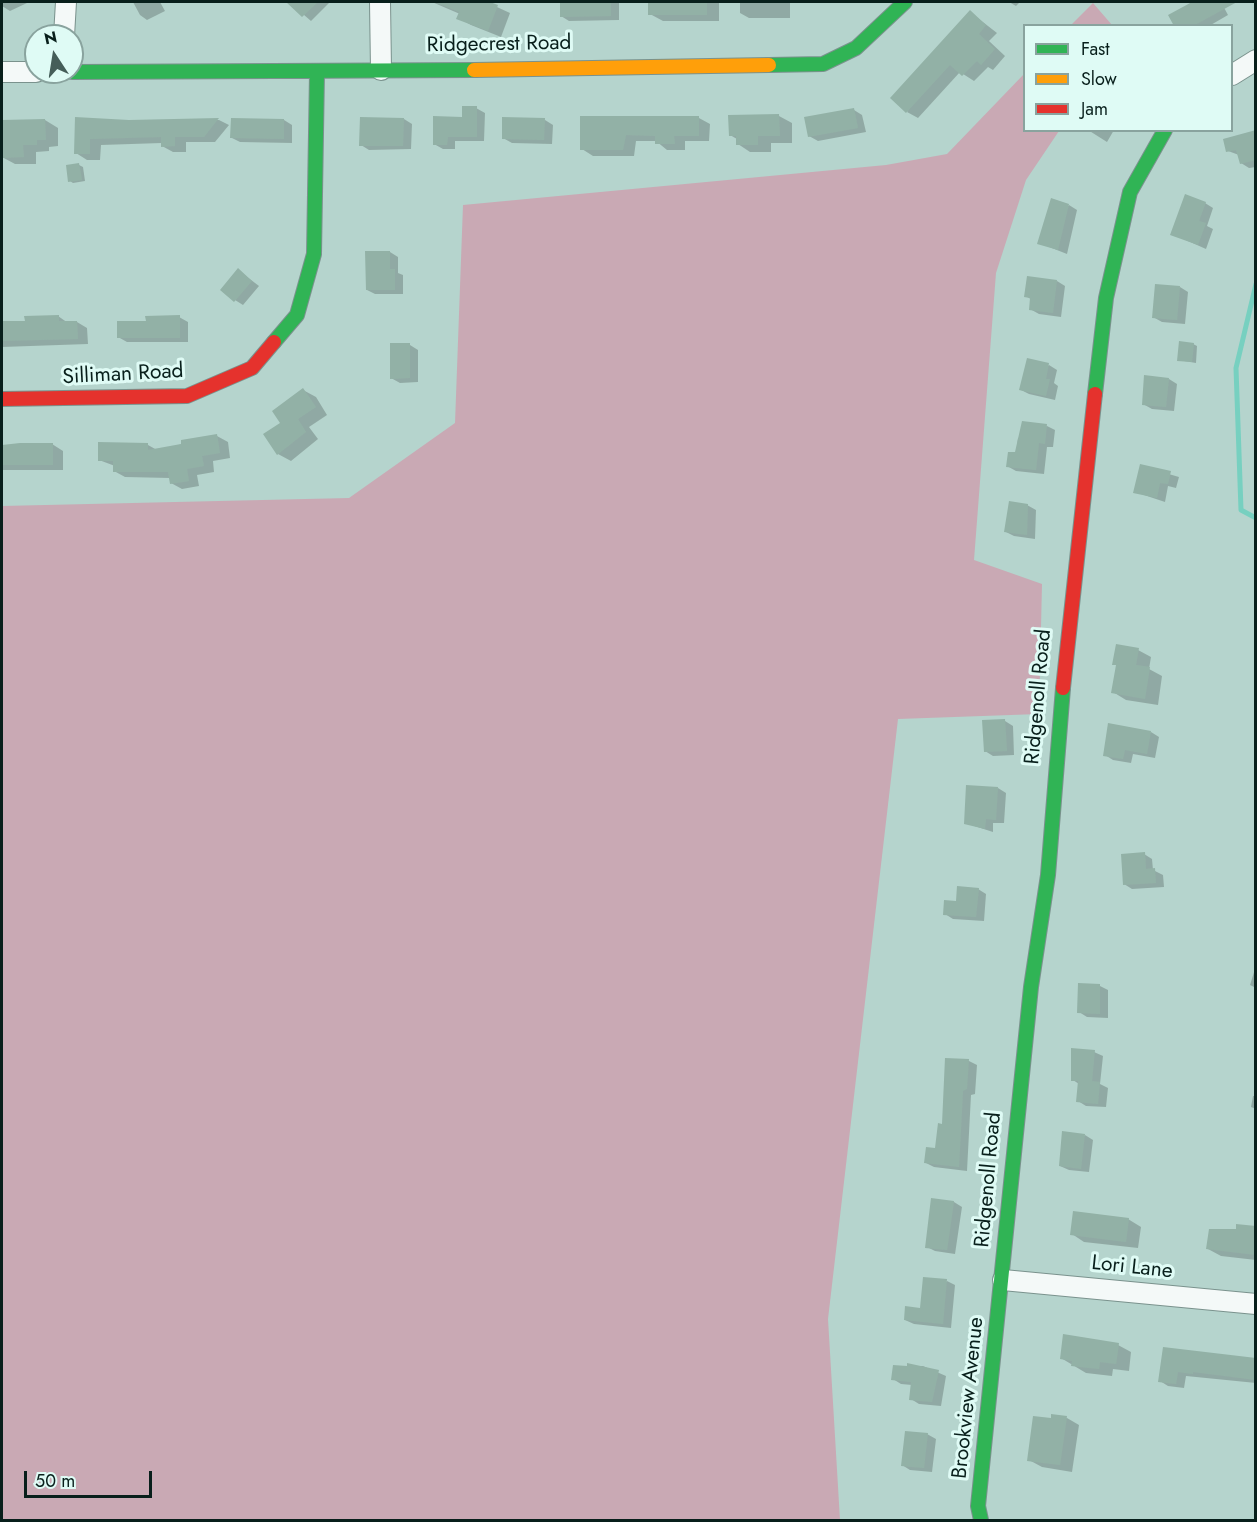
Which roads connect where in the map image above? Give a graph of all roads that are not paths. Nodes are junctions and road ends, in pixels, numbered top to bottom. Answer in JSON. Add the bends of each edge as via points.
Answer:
{"nodes":[{"id":1,"x":66,"y":2,"type":"edge"},
{"id":2,"x":380,"y":2,"type":"edge"},
{"id":3,"x":905,"y":2,"type":"edge"},
{"id":4,"x":65,"y":24,"type":"edge"},
{"id":5,"x":1256,"y":60,"type":"edge"},
{"id":6,"x":381,"y":70,"type":"junction"},
{"id":7,"x":2,"y":72,"type":"edge"},
{"id":8,"x":24,"y":72,"type":"edge"},
{"id":9,"x":84,"y":72,"type":"edge"},
{"id":10,"x":317,"y":73,"type":"junction"},
{"id":11,"x":1233,"y":74,"type":"edge"},
{"id":12,"x":1165,"y":132,"type":"edge"},
{"id":13,"x":2,"y":399,"type":"edge"},
{"id":14,"x":1003,"y":1280,"type":"junction"},
{"id":15,"x":1256,"y":1304,"type":"edge"},
{"id":16,"x":981,"y":1521,"type":"edge"}],
"edges":[{"from":1,"to":4,"type":"street"},
{"from":2,"to":6,"type":"street"},
{"from":3,"to":6,"type":"street","name":"Ridgecrest Road","via":[[856,48],[823,64]]},
{"from":5,"to":11,"type":"street"},
{"from":6,"to":10,"type":"street","name":"Ridgecrest Road"},
{"from":7,"to":8,"type":"street"},
{"from":9,"to":10,"type":"street","name":"Ridgecrest Road"},
{"from":10,"to":13,"type":"street","name":"Silliman Road","via":[[314,254],[297,315],[252,368],[187,396]]},
{"from":12,"to":14,"type":"street","name":"Ridgenoll Road","via":[[1130,192],[1106,298],[1064,669],[1047,875]]},
{"from":14,"to":15,"type":"street","name":"Lori Lane"},
{"from":14,"to":16,"type":"street","name":"Brookview Avenue","via":[[978,1506]]}]}
